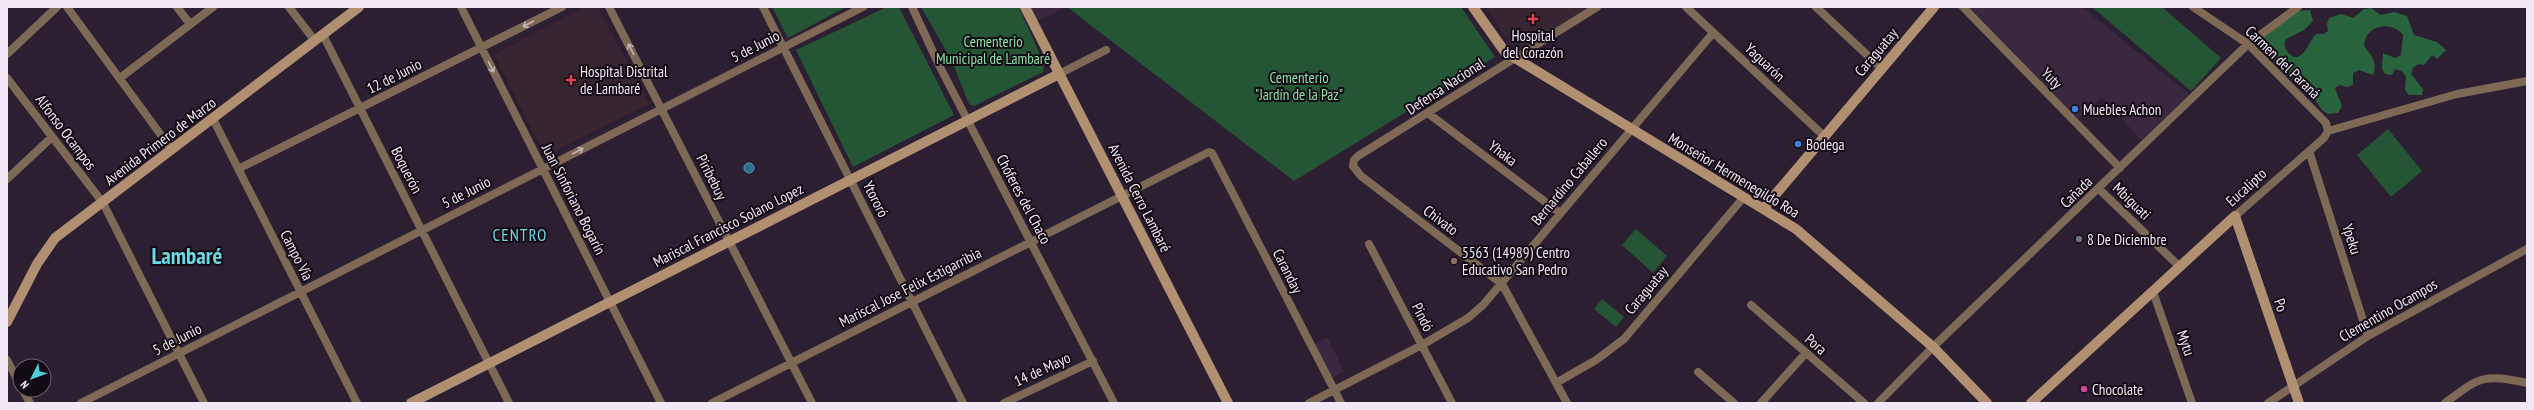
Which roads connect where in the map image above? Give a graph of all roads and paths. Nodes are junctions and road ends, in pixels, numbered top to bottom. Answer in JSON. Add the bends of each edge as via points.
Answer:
{"nodes":[{"id":1,"x":57,"y":7,"type":"edge"},
{"id":2,"x":67,"y":7,"type":"edge"},
{"id":3,"x":177,"y":7,"type":"edge"},
{"id":4,"x":212,"y":7,"type":"edge"},
{"id":5,"x":289,"y":7,"type":"edge"},
{"id":6,"x":359,"y":7,"type":"edge"},
{"id":7,"x":461,"y":7,"type":"edge"},
{"id":8,"x":562,"y":7,"type":"edge"},
{"id":9,"x":609,"y":7,"type":"edge"},
{"id":10,"x":763,"y":7,"type":"edge"},
{"id":11,"x":863,"y":7,"type":"edge"},
{"id":12,"x":912,"y":7,"type":"edge"},
{"id":13,"x":1025,"y":7,"type":"edge"},
{"id":14,"x":1473,"y":7,"type":"edge"},
{"id":15,"x":1597,"y":7,"type":"edge"},
{"id":16,"x":1686,"y":7,"type":"edge"},
{"id":17,"x":1816,"y":7,"type":"edge"},
{"id":18,"x":1934,"y":7,"type":"edge"},
{"id":19,"x":1963,"y":7,"type":"edge"},
{"id":20,"x":2193,"y":7,"type":"edge"},
{"id":21,"x":2298,"y":7,"type":"edge"},
{"id":22,"x":190,"y":24,"type":"junction"},
{"id":23,"x":1713,"y":33,"type":"junction"},
{"id":24,"x":319,"y":38,"type":"junction"},
{"id":25,"x":2248,"y":44,"type":"junction"},
{"id":26,"x":482,"y":47,"type":"junction"},
{"id":27,"x":783,"y":47,"type":"junction"},
{"id":28,"x":1106,"y":50,"type":"dead end"},
{"id":29,"x":7,"y":54,"type":"edge"},
{"id":30,"x":1515,"y":58,"type":"junction"},
{"id":31,"x":1882,"y":69,"type":"junction"},
{"id":32,"x":1059,"y":74,"type":"junction"},
{"id":33,"x":7,"y":78,"type":"edge"},
{"id":34,"x":120,"y":78,"type":"junction"},
{"id":35,"x":2527,"y":81,"type":"edge"},
{"id":36,"x":360,"y":108,"type":"junction"},
{"id":37,"x":661,"y":109,"type":"junction"},
{"id":38,"x":1429,"y":114,"type":"junction"},
{"id":39,"x":213,"y":119,"type":"junction"},
{"id":40,"x":968,"y":121,"type":"junction"},
{"id":41,"x":1630,"y":130,"type":"junction"},
{"id":42,"x":2328,"y":131,"type":"junction"},
{"id":43,"x":52,"y":137,"type":"junction"},
{"id":44,"x":1825,"y":137,"type":"junction"},
{"id":45,"x":172,"y":150,"type":"junction"},
{"id":46,"x":2309,"y":151,"type":"junction"},
{"id":47,"x":1210,"y":152,"type":"joint"},
{"id":48,"x":1353,"y":166,"type":"joint"},
{"id":49,"x":2120,"y":168,"type":"junction"},
{"id":50,"x":238,"y":169,"type":"junction"},
{"id":51,"x":543,"y":169,"type":"junction"},
{"id":52,"x":7,"y":179,"type":"edge"},
{"id":53,"x":851,"y":180,"type":"junction"},
{"id":54,"x":2099,"y":189,"type":"junction"},
{"id":55,"x":1122,"y":196,"type":"junction"},
{"id":56,"x":1743,"y":198,"type":"junction"},
{"id":57,"x":103,"y":203,"type":"junction"},
{"id":58,"x":1764,"y":208,"type":"junction"},
{"id":59,"x":1560,"y":213,"type":"junction"},
{"id":60,"x":2235,"y":216,"type":"junction"},
{"id":61,"x":422,"y":230,"type":"junction"},
{"id":62,"x":729,"y":242,"type":"junction"},
{"id":63,"x":1031,"y":242,"type":"junction"},
{"id":64,"x":1369,"y":244,"type":"dead end"},
{"id":65,"x":2527,"y":249,"type":"edge"},
{"id":66,"x":2180,"y":267,"type":"junction"},
{"id":67,"x":1502,"y":284,"type":"junction"},
{"id":68,"x":301,"y":292,"type":"junction"},
{"id":69,"x":2153,"y":292,"type":"junction"},
{"id":70,"x":610,"y":302,"type":"junction"},
{"id":71,"x":912,"y":302,"type":"junction"},
{"id":72,"x":1751,"y":305,"type":"dead end"},
{"id":73,"x":7,"y":322,"type":"edge"},
{"id":74,"x":2368,"y":336,"type":"junction"},
{"id":75,"x":1422,"y":345,"type":"junction"},
{"id":76,"x":1933,"y":347,"type":"junction"},
{"id":77,"x":179,"y":353,"type":"junction"},
{"id":78,"x":1805,"y":354,"type":"junction"},
{"id":79,"x":7,"y":360,"type":"edge"},
{"id":80,"x":1093,"y":361,"type":"junction"},
{"id":81,"x":791,"y":362,"type":"junction"},
{"id":82,"x":489,"y":363,"type":"junction"},
{"id":83,"x":12,"y":370,"type":"edge"},
{"id":84,"x":1698,"y":372,"type":"dead end"},
{"id":85,"x":1556,"y":383,"type":"junction"},
{"id":86,"x":2527,"y":383,"type":"edge"},
{"id":87,"x":2293,"y":386,"type":"junction"},
{"id":88,"x":1334,"y":389,"type":"junction"},
{"id":89,"x":81,"y":403,"type":"edge"},
{"id":90,"x":204,"y":403,"type":"edge"},
{"id":91,"x":357,"y":403,"type":"edge"},
{"id":92,"x":411,"y":403,"type":"edge"},
{"id":93,"x":509,"y":403,"type":"edge"},
{"id":94,"x":661,"y":403,"type":"edge"},
{"id":95,"x":712,"y":403,"type":"edge"},
{"id":96,"x":812,"y":403,"type":"edge"},
{"id":97,"x":964,"y":403,"type":"edge"},
{"id":98,"x":1004,"y":403,"type":"edge"},
{"id":99,"x":1114,"y":403,"type":"edge"},
{"id":100,"x":1228,"y":403,"type":"edge"},
{"id":101,"x":1309,"y":403,"type":"edge"},
{"id":102,"x":1341,"y":403,"type":"edge"},
{"id":103,"x":1452,"y":403,"type":"edge"},
{"id":104,"x":1566,"y":403,"type":"edge"},
{"id":105,"x":1734,"y":403,"type":"edge"},
{"id":106,"x":1762,"y":403,"type":"edge"},
{"id":107,"x":1864,"y":403,"type":"edge"},
{"id":108,"x":1878,"y":403,"type":"edge"},
{"id":109,"x":1987,"y":403,"type":"edge"},
{"id":110,"x":2031,"y":403,"type":"edge"},
{"id":111,"x":2192,"y":403,"type":"edge"},
{"id":112,"x":2268,"y":403,"type":"edge"},
{"id":113,"x":2299,"y":403,"type":"edge"},
{"id":114,"x":2445,"y":403,"type":"edge"}],
"edges":[{"from":1,"to":29,"type":"street"},
{"from":2,"to":34,"type":"street"},
{"from":3,"to":22,"type":"street"},
{"from":4,"to":22,"type":"street"},
{"from":5,"to":24,"type":"street","name":"Boquerón"},
{"from":6,"to":24,"type":"street","name":"Avenida Primero de Marzo"},
{"from":7,"to":26,"type":"street","name":"Juan Sinforiano Bogarín"},
{"from":8,"to":26,"type":"street","name":"12 de Junio","one_way":true},
{"from":37,"to":9,"type":"street","name":"Piribebuy","one_way":true},
{"from":10,"to":27,"type":"street","name":"Ytororó"},
{"from":11,"to":27,"type":"street","name":"5 de Junio"},
{"from":12,"to":40,"type":"street","name":"Chóferes del Chaco"},
{"from":13,"to":32,"type":"street","name":"Avenida Cerro Lambaré"},
{"from":14,"to":30,"type":"street","name":"Monseñor Hermenegildo Roa","via":[[1501,46]]},
{"from":15,"to":30,"type":"street","name":"Defensa Nacional"},
{"from":16,"to":23,"type":"street","name":"Yaguarón"},
{"from":17,"to":31,"type":"street"},
{"from":18,"to":31,"type":"street","name":"Caraguatay"},
{"from":19,"to":49,"type":"street","name":"Yuty"},
{"from":20,"to":25,"type":"street","name":"Carmen del Paraná"},
{"from":21,"to":25,"type":"street","name":"Cañada"},
{"from":22,"to":34,"type":"street"},
{"from":23,"to":41,"type":"street","name":"Bernardino Caballero"},
{"from":23,"to":44,"type":"street","name":"Yaguarón"},
{"from":24,"to":36,"type":"street","name":"Boquerón"},
{"from":24,"to":39,"type":"street","name":"Avenida Primero de Marzo"},
{"from":25,"to":42,"type":"street","name":"Carmen del Paraná","via":[[2326,123]]},
{"from":25,"to":49,"type":"street","name":"Cañada"},
{"from":26,"to":36,"type":"street","name":"12 de Junio"},
{"from":26,"to":51,"type":"street","name":"Juan Sinforiano Bogarín","one_way":true},
{"from":27,"to":37,"type":"street","name":"5 de Junio"},
{"from":27,"to":53,"type":"street","name":"Ytororó"},
{"from":28,"to":32,"type":"street"},
{"from":30,"to":38,"type":"street","name":"Defensa Nacional"},
{"from":30,"to":41,"type":"street","name":"Monseñor Hermenegildo Roa"},
{"from":31,"to":44,"type":"street","name":"Caraguatay"},
{"from":32,"to":40,"type":"street","name":"Mariscal Francisco Solano Lopez"},
{"from":32,"to":55,"type":"street","name":"Avenida Cerro Lambaré"},
{"from":33,"to":43,"type":"street","name":"Alfonso Ocampos"},
{"from":34,"to":45,"type":"street"},
{"from":35,"to":42,"type":"street","via":[[2450,96]]},
{"from":36,"to":50,"type":"street","name":"12 de Junio"},
{"from":36,"to":61,"type":"street","name":"Boquerón"},
{"from":51,"to":37,"type":"street","name":"5 de Junio","one_way":true},
{"from":37,"to":62,"type":"street","name":"Piribebuy"},
{"from":38,"to":48,"type":"street","name":"Defensa Nacional","via":[[1358,156]]},
{"from":38,"to":59,"type":"street","name":"Yhaka"},
{"from":39,"to":45,"type":"street","name":"Avenida Primero de Marzo"},
{"from":39,"to":50,"type":"street","name":"Campo Vía"},
{"from":40,"to":53,"type":"street","name":"Mariscal Francisco Solano Lopez"},
{"from":40,"to":63,"type":"street","name":"Chóferes del Chaco"},
{"from":41,"to":56,"type":"street","name":"Monseñor Hermenegildo Roa"},
{"from":41,"to":59,"type":"street","name":"Bernardino Caballero"},
{"from":42,"to":46,"type":"street","name":"Eucalipto"},
{"from":43,"to":52,"type":"street"},
{"from":43,"to":57,"type":"street","name":"Alfonso Ocampos"},
{"from":44,"to":58,"type":"street","name":"Caraguatay"},
{"from":45,"to":57,"type":"street","name":"Avenida Primero de Marzo"},
{"from":46,"to":60,"type":"street","name":"Eucalipto"},
{"from":46,"to":74,"type":"street","name":"Ypeku"},
{"from":47,"to":55,"type":"street","name":"Mariscal Jose Felix Estigarribia"},
{"from":47,"to":88,"type":"street","name":"Caranday"},
{"from":48,"to":67,"type":"street","name":"Chivato","via":[[1361,176]]},
{"from":49,"to":54,"type":"street","name":"Cañada"},
{"from":50,"to":68,"type":"street","name":"Campo Vía"},
{"from":51,"to":61,"type":"street","name":"5 de Junio"},
{"from":51,"to":70,"type":"street","name":"Juan Sinforiano Bogarín"},
{"from":53,"to":62,"type":"street","name":"Mariscal Francisco Solano Lopez"},
{"from":53,"to":71,"type":"street","name":"Ytororó"},
{"from":54,"to":66,"type":"street","name":"Mbiguati"},
{"from":54,"to":76,"type":"street","name":"Cañada"},
{"from":55,"to":63,"type":"street","name":"Mariscal Jose Felix Estigarribia"},
{"from":55,"to":100,"type":"street","name":"Avenida Cerro Lambaré"},
{"from":56,"to":58,"type":"street","name":"Monseñor Hermenegildo Roa"},
{"from":56,"to":85,"type":"street","name":"Caraguatay","via":[[1624,339],[1596,360]]},
{"from":57,"to":73,"type":"street","name":"Avenida Primero de Marzo","via":[[55,238],[37,264]]},
{"from":57,"to":77,"type":"street","name":"Alfonso Ocampos"},
{"from":58,"to":76,"type":"street","name":"Monseñor Hermenegildo Roa","via":[[1796,229]]},
{"from":59,"to":67,"type":"street","name":"Bernardino Caballero"},
{"from":60,"to":66,"type":"street","name":"Eucalipto"},
{"from":60,"to":87,"type":"street","name":"Po"},
{"from":61,"to":68,"type":"street","name":"5 de Junio"},
{"from":61,"to":82,"type":"street","name":"Boquerón"},
{"from":62,"to":70,"type":"street","name":"Mariscal Francisco Solano Lopez"},
{"from":62,"to":81,"type":"street","name":"Piribebuy"},
{"from":63,"to":71,"type":"street","name":"Mariscal Jose Felix Estigarribia"},
{"from":63,"to":80,"type":"street","name":"Chóferes del Chaco"},
{"from":64,"to":75,"type":"street","name":"Pindó"},
{"from":65,"to":74,"type":"street","name":"Clementino Ocampos"},
{"from":66,"to":69,"type":"street","name":"Eucalipto"},
{"from":67,"to":75,"type":"street","name":"Bernardino Caballero","via":[[1468,318]]},
{"from":67,"to":85,"type":"street","name":"Chivato"},
{"from":68,"to":77,"type":"street","name":"5 de Junio"},
{"from":68,"to":91,"type":"street","name":"Campo Vía"},
{"from":69,"to":110,"type":"street","name":"Eucalipto"},
{"from":69,"to":111,"type":"street","name":"Mytu"},
{"from":70,"to":82,"type":"street","name":"Mariscal Francisco Solano Lopez"},
{"from":70,"to":94,"type":"street","name":"Juan Sinforiano Bogarín"},
{"from":71,"to":81,"type":"street","name":"Mariscal Jose Felix Estigarribia"},
{"from":71,"to":97,"type":"street","name":"Ytororó"},
{"from":72,"to":78,"type":"street","name":"Pora"},
{"from":74,"to":87,"type":"street","name":"Clementino Ocampos"},
{"from":75,"to":88,"type":"street","name":"Bernardino Caballero"},
{"from":75,"to":103,"type":"street","name":"Pindó"},
{"from":76,"to":108,"type":"street","name":"Cañada"},
{"from":76,"to":109,"type":"street","name":"Monseñor Hermenegildo Roa"},
{"from":77,"to":89,"type":"street","name":"5 de Junio"},
{"from":77,"to":90,"type":"street","name":"Alfonso Ocampos"},
{"from":78,"to":106,"type":"street"},
{"from":78,"to":107,"type":"street","name":"Pora"},
{"from":79,"to":83,"type":"street"},
{"from":80,"to":98,"type":"street","name":"14 de Mayo"},
{"from":80,"to":99,"type":"street","name":"Chóferes del Chaco"},
{"from":81,"to":95,"type":"street","name":"Mariscal Jose Felix Estigarribia"},
{"from":81,"to":96,"type":"street","name":"Piribebuy"},
{"from":82,"to":92,"type":"street","name":"Mariscal Francisco Solano Lopez"},
{"from":82,"to":93,"type":"street","name":"Boquerón"},
{"from":84,"to":105,"type":"street"},
{"from":85,"to":104,"type":"street","name":"Chivato"},
{"from":86,"to":114,"type":"street","via":[[2496,376],[2482,378]]},
{"from":87,"to":112,"type":"street","name":"Clementino Ocampos"},
{"from":87,"to":113,"type":"street","name":"Po"},
{"from":88,"to":101,"type":"street","name":"Bernardino Caballero"},
{"from":88,"to":102,"type":"street","name":"Caranday"}]}
